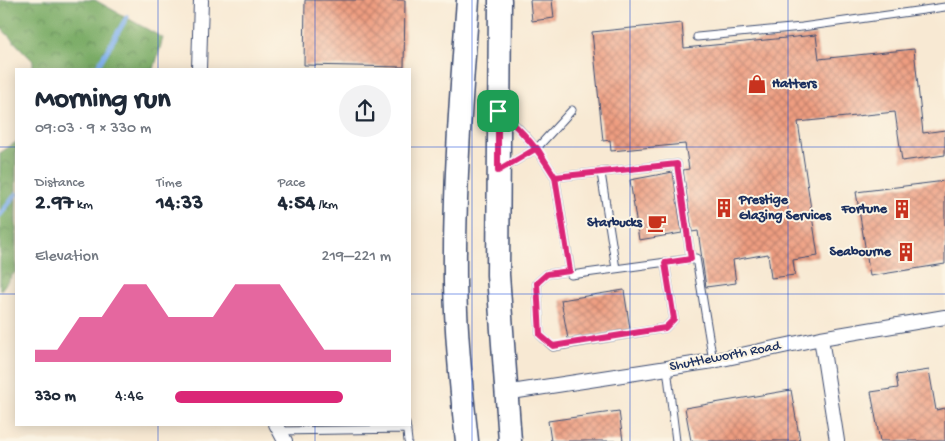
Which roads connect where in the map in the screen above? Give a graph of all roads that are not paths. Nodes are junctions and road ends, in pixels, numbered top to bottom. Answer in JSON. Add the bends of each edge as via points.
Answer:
{"nodes":[{"id":1,"x":201,"y":0,"type":"edge"},
{"id":2,"x":468,"y":0,"type":"edge"},
{"id":3,"x":500,"y":0,"type":"edge"},
{"id":4,"x":945,"y":7,"type":"edge"},
{"id":5,"x":697,"y":37,"type":"dead end"},
{"id":6,"x":199,"y":68,"type":"edge"},
{"id":7,"x":572,"y":110,"type":"dead end"},
{"id":8,"x":498,"y":111,"type":"junction"},
{"id":9,"x":537,"y":148,"type":"junction"},
{"id":10,"x":498,"y":171,"type":"junction"},
{"id":11,"x":601,"y":173,"type":"junction"},
{"id":12,"x":555,"y":177,"type":"junction"},
{"id":13,"x":691,"y":259,"type":"junction"},
{"id":14,"x":665,"y":263,"type":"junction"},
{"id":15,"x":616,"y":269,"type":"junction"},
{"id":16,"x":570,"y":271,"type":"junction"},
{"id":17,"x":945,"y":317,"type":"edge"},
{"id":18,"x":821,"y":338,"type":"junction"},
{"id":19,"x":713,"y":361,"type":"junction"},
{"id":20,"x":667,"y":368,"type":"junction"},
{"id":21,"x":505,"y":393,"type":"junction"},
{"id":22,"x":407,"y":426,"type":"edge"},
{"id":23,"x":280,"y":432,"type":"edge"},
{"id":24,"x":408,"y":441,"type":"edge"},
{"id":25,"x":467,"y":441,"type":"edge"},
{"id":26,"x":510,"y":441,"type":"edge"},
{"id":27,"x":676,"y":441,"type":"edge"},
{"id":28,"x":838,"y":441,"type":"edge"}],
"edges":[{"from":1,"to":6,"type":"street"},
{"from":2,"to":25,"type":"main road","via":[[458,146],[455,282]]},
{"from":3,"to":8,"type":"main road"},
{"from":4,"to":5,"type":"lane","via":[[802,27]]},
{"from":7,"to":9,"type":"lane"},
{"from":8,"to":9,"type":"lane"},
{"from":8,"to":10,"type":"main road"},
{"from":9,"to":10,"type":"lane"},
{"from":9,"to":12,"type":"lane"},
{"from":10,"to":21,"type":"main road","via":[[498,276]]},
{"from":11,"to":12,"type":"lane"},
{"from":11,"to":13,"type":"lane","via":[[677,164]]},
{"from":11,"to":15,"type":"lane"},
{"from":12,"to":16,"type":"lane"},
{"from":13,"to":14,"type":"lane"},
{"from":13,"to":19,"type":"lane","via":[[696,258]]},
{"from":14,"to":15,"type":"lane"},
{"from":14,"to":16,"type":"lane","via":[[674,319],[665,328],[553,346],[540,335],[537,283],[547,274]]},
{"from":15,"to":16,"type":"lane","via":[[571,275]]},
{"from":17,"to":18,"type":"street","name":"Shuttleworth Road"},
{"from":18,"to":19,"type":"street","name":"Shuttleworth Road"},
{"from":18,"to":28,"type":"street"},
{"from":19,"to":20,"type":"street","name":"Shuttleworth Road"},
{"from":20,"to":21,"type":"street","name":"Shuttleworth Road"},
{"from":20,"to":27,"type":"lane"},
{"from":21,"to":26,"type":"main road"},
{"from":22,"to":23,"type":"lane"},
{"from":22,"to":24,"type":"lane"}]}
